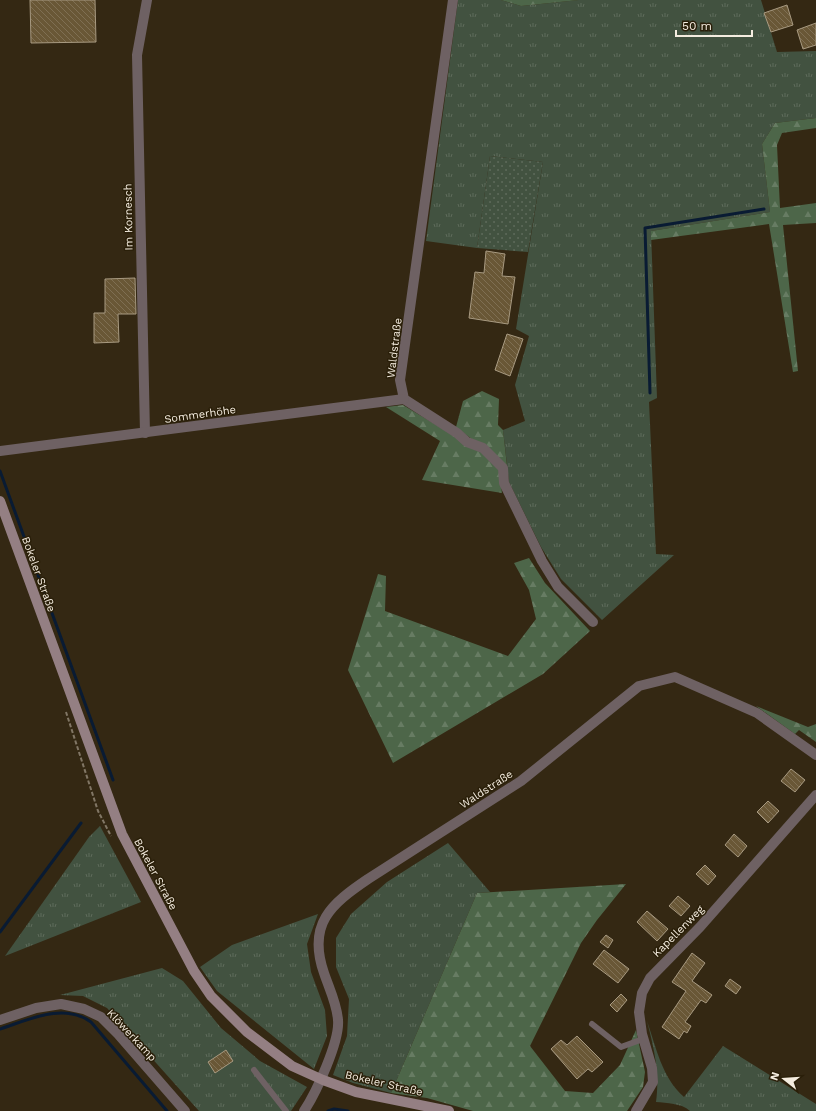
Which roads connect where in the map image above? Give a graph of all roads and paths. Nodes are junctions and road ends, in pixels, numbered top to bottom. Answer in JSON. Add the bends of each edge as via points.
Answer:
{"nodes":[{"id":1,"x":146,"y":0,"type":"edge"},
{"id":2,"x":453,"y":0,"type":"edge"},
{"id":3,"x":404,"y":399,"type":"junction"},
{"id":4,"x":145,"y":433,"type":"junction"},
{"id":5,"x":0,"y":451,"type":"edge"},
{"id":6,"x":0,"y":501,"type":"edge"},
{"id":7,"x":593,"y":622,"type":"dead end"},
{"id":8,"x":816,"y":755,"type":"edge"},
{"id":9,"x":816,"y":795,"type":"edge"},
{"id":10,"x":0,"y":1020,"type":"edge"},
{"id":11,"x":592,"y":1024,"type":"dead end"},
{"id":12,"x":643,"y":1040,"type":"junction"},
{"id":13,"x":254,"y":1070,"type":"dead end"},
{"id":14,"x":318,"y":1083,"type":"junction"},
{"id":15,"x":185,"y":1111,"type":"edge"},
{"id":16,"x":286,"y":1111,"type":"edge"},
{"id":17,"x":304,"y":1111,"type":"edge"},
{"id":18,"x":449,"y":1111,"type":"edge"},
{"id":19,"x":636,"y":1111,"type":"edge"}],
"edges":[{"from":1,"to":4,"type":"street","name":"Im Kornesch","via":[[137,55]]},
{"from":2,"to":3,"type":"street","name":"Waldstraße","via":[[400,380]]},
{"from":3,"to":4,"type":"street","name":"Sommerhöhe"},
{"from":3,"to":7,"type":"street","via":[[458,433],[467,442],[483,448],[502,468],[504,483],[542,561],[558,587]]},
{"from":4,"to":5,"type":"street","name":"Sommerhöhe"},
{"from":6,"to":14,"type":"street","name":"Bokeler Straße","via":[[122,834],[194,971],[211,996],[247,1032]]},
{"from":8,"to":14,"type":"street","name":"Waldstraße","via":[[757,713],[675,678],[639,686],[521,781],[362,882],[330,909],[318,945],[338,1021],[336,1037]]},
{"from":9,"to":12,"type":"street","name":"Kapellenweg","via":[[700,927],[650,978],[642,994],[639,1012]]},
{"from":10,"to":15,"type":"street","name":"Klöwerkamp","via":[[36,1008],[61,1004],[95,1014],[118,1034]]},
{"from":11,"to":12,"type":"lane","via":[[620,1047]]},
{"from":12,"to":19,"type":"street","name":"Kapellenweg","via":[[652,1068],[653,1082]]},
{"from":13,"to":16,"type":"lane"},
{"from":14,"to":17,"type":"street"},
{"from":14,"to":18,"type":"street","name":"Bokeler Straße"}]}
